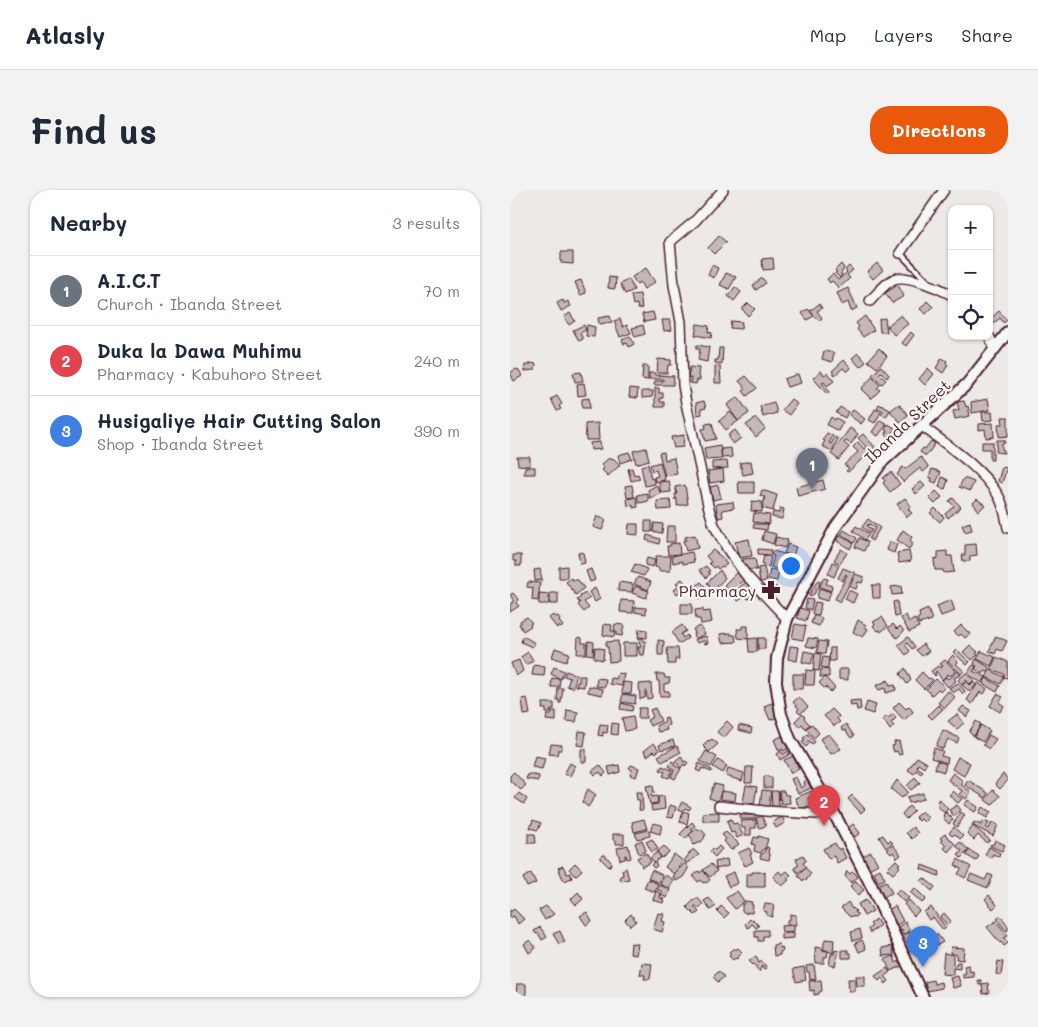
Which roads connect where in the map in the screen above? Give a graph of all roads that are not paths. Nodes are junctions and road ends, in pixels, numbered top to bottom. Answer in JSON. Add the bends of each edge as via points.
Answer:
{"nodes":[{"id":1,"x":723,"y":190,"type":"edge"},
{"id":2,"x":944,"y":190,"type":"edge"},
{"id":3,"x":900,"y":253,"type":"joint"},
{"id":4,"x":932,"y":286,"type":"junction"},
{"id":5,"x":948,"y":293,"type":"edge"},
{"id":6,"x":870,"y":301,"type":"dead end"},
{"id":7,"x":1008,"y":332,"type":"edge"},
{"id":8,"x":991,"y":340,"type":"edge"},
{"id":9,"x":995,"y":349,"type":"junction"},
{"id":10,"x":922,"y":426,"type":"junction"},
{"id":11,"x":1008,"y":528,"type":"edge"},
{"id":12,"x":786,"y":619,"type":"junction"},
{"id":13,"x":719,"y":806,"type":"dead end"},
{"id":14,"x":835,"y":815,"type":"junction"},
{"id":15,"x":923,"y":997,"type":"edge"}],
"edges":[{"from":1,"to":12,"type":"street","via":[[695,222],[670,242],[681,322],[683,385],[714,525],[745,574]]},
{"from":2,"to":3,"type":"street"},
{"from":3,"to":4,"type":"lane"},
{"from":4,"to":5,"type":"street"},
{"from":4,"to":6,"type":"street","via":[[901,278],[893,280]]},
{"from":7,"to":9,"type":"street","name":"Ibanda Street"},
{"from":8,"to":9,"type":"street"},
{"from":9,"to":10,"type":"street","name":"Ibanda Street","via":[[967,384]]},
{"from":10,"to":11,"type":"street","via":[[974,467],[990,484],[999,496]]},
{"from":10,"to":12,"type":"street","name":"Ibanda Street","via":[[882,462],[834,528]]},
{"from":12,"to":14,"type":"street","name":"Ibanda Street","via":[[777,658],[776,682],[781,714],[790,739]]},
{"from":13,"to":14,"type":"street"},
{"from":14,"to":15,"type":"street","name":"Ibanda Street"}]}
